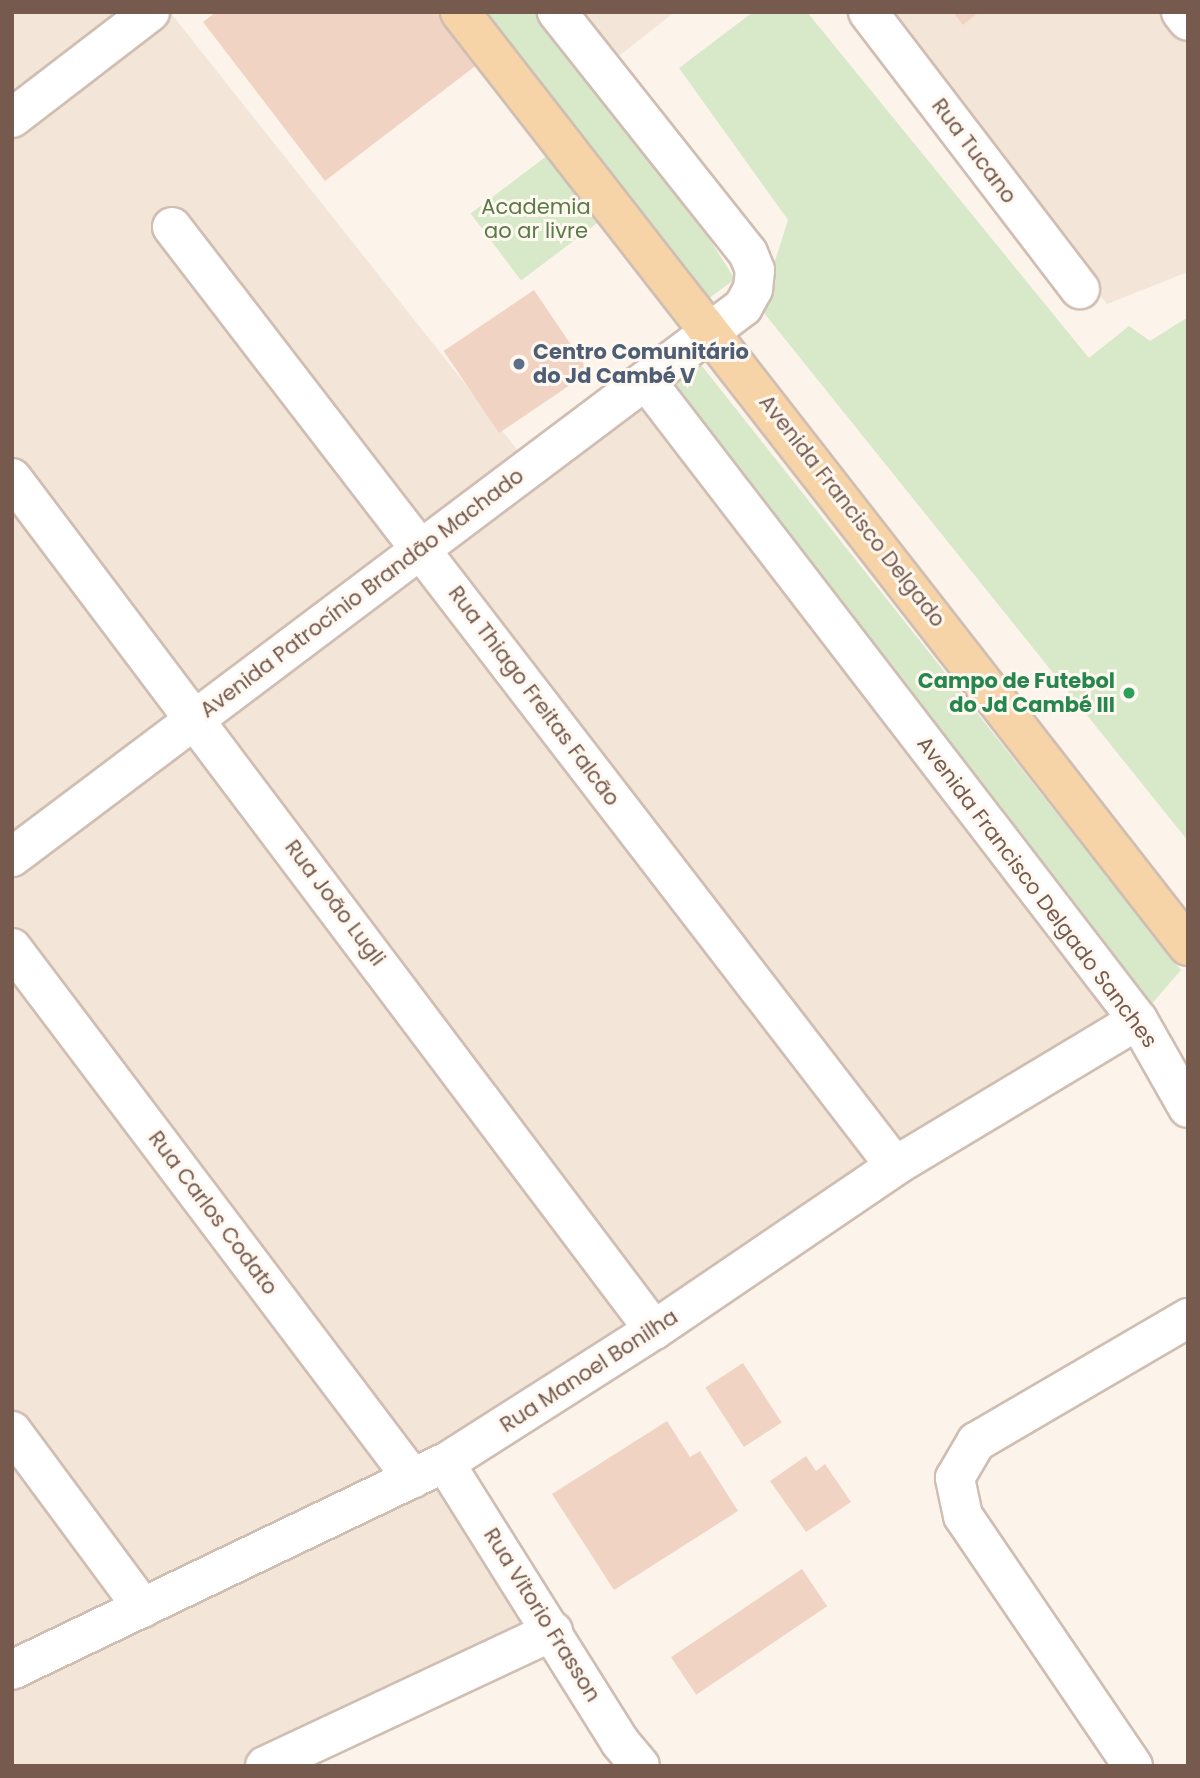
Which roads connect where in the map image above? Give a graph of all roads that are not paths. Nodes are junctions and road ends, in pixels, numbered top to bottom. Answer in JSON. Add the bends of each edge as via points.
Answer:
{"nodes":[{"id":1,"x":150,"y":12,"type":"edge"},
{"id":2,"x":460,"y":12,"type":"edge"},
{"id":3,"x":557,"y":12,"type":"edge"},
{"id":4,"x":869,"y":12,"type":"edge"},
{"id":5,"x":1181,"y":12,"type":"edge"},
{"id":6,"x":1188,"y":21,"type":"edge"},
{"id":7,"x":12,"y":118,"type":"edge"},
{"id":8,"x":172,"y":228,"type":"dead end"},
{"id":9,"x":1080,"y":289,"type":"dead end"},
{"id":10,"x":713,"y":331,"type":"junction"},
{"id":11,"x":647,"y":382,"type":"junction"},
{"id":12,"x":12,"y":478,"type":"edge"},
{"id":13,"x":420,"y":547,"type":"junction"},
{"id":14,"x":197,"y":717,"type":"junction"},
{"id":15,"x":12,"y":857,"type":"edge"},
{"id":16,"x":1188,"y":946,"type":"edge"},
{"id":17,"x":12,"y":948,"type":"edge"},
{"id":18,"x":1138,"y":1020,"type":"junction"},
{"id":19,"x":1188,"y":1108,"type":"edge"},
{"id":20,"x":895,"y":1166,"type":"junction"},
{"id":21,"x":1188,"y":1318,"type":"edge"},
{"id":22,"x":654,"y":1330,"type":"junction"},
{"id":23,"x":12,"y":1431,"type":"edge"},
{"id":24,"x":429,"y":1471,"type":"junction"},
{"id":25,"x":144,"y":1608,"type":"junction"},
{"id":26,"x":553,"y":1630,"type":"junction"},
{"id":27,"x":12,"y":1670,"type":"edge"},
{"id":28,"x":312,"y":1756,"type":"edge"},
{"id":29,"x":265,"y":1766,"type":"edge"},
{"id":30,"x":640,"y":1766,"type":"edge"},
{"id":31,"x":1133,"y":1766,"type":"edge"}],
"edges":[{"from":1,"to":7,"type":"street"},
{"from":2,"to":10,"type":"main road","name":"Avenida Francisco Delgado"},
{"from":3,"to":10,"type":"street","name":"Avenida Patrocínio Brandão Machado","via":[[748,253],[755,271],[753,289],[743,307]]},
{"from":4,"to":9,"type":"street","name":"Rua Tucano"},
{"from":5,"to":6,"type":"street"},
{"from":8,"to":13,"type":"street","name":"Rua Thiago Freitas Falcão"},
{"from":10,"to":11,"type":"street","name":"Avenida Patrocínio Brandão Machado"},
{"from":10,"to":16,"type":"main road","name":"Avenida Francisco Delgado"},
{"from":11,"to":13,"type":"street","name":"Avenida Patrocínio Brandão Machado"},
{"from":11,"to":18,"type":"street","name":"Avenida Francisco Delgado Sanches"},
{"from":12,"to":14,"type":"street","name":"Rua João Lugli"},
{"from":13,"to":14,"type":"street","name":"Avenida Patrocínio Brandão Machado"},
{"from":13,"to":20,"type":"street","name":"Rua Thiago Freitas Falcão"},
{"from":14,"to":15,"type":"street","name":"Avenida Patrocínio Brandão Machado"},
{"from":14,"to":22,"type":"street","name":"Rua João Lugli"},
{"from":17,"to":24,"type":"street","name":"Rua Carlos Codato"},
{"from":18,"to":19,"type":"street","name":"Avenida Francisco Delgado Sanches"},
{"from":18,"to":20,"type":"street","name":"Rua Manoel Bonilha"},
{"from":20,"to":22,"type":"street","name":"Rua Manoel Bonilha"},
{"from":21,"to":31,"type":"street","via":[[975,1442],[955,1478],[963,1516]]},
{"from":22,"to":24,"type":"street","name":"Rua Manoel Bonilha"},
{"from":23,"to":25,"type":"street"},
{"from":24,"to":25,"type":"street","name":"Rua Manoel Bonilha"},
{"from":24,"to":26,"type":"street","name":"Rua Vitorio Frasson"},
{"from":25,"to":27,"type":"street","name":"Rua Manoel Bonilha"},
{"from":26,"to":28,"type":"street"},
{"from":26,"to":30,"type":"street","name":"Rua Vitorio Frasson","via":[[620,1742]]},
{"from":28,"to":29,"type":"street"}]}
